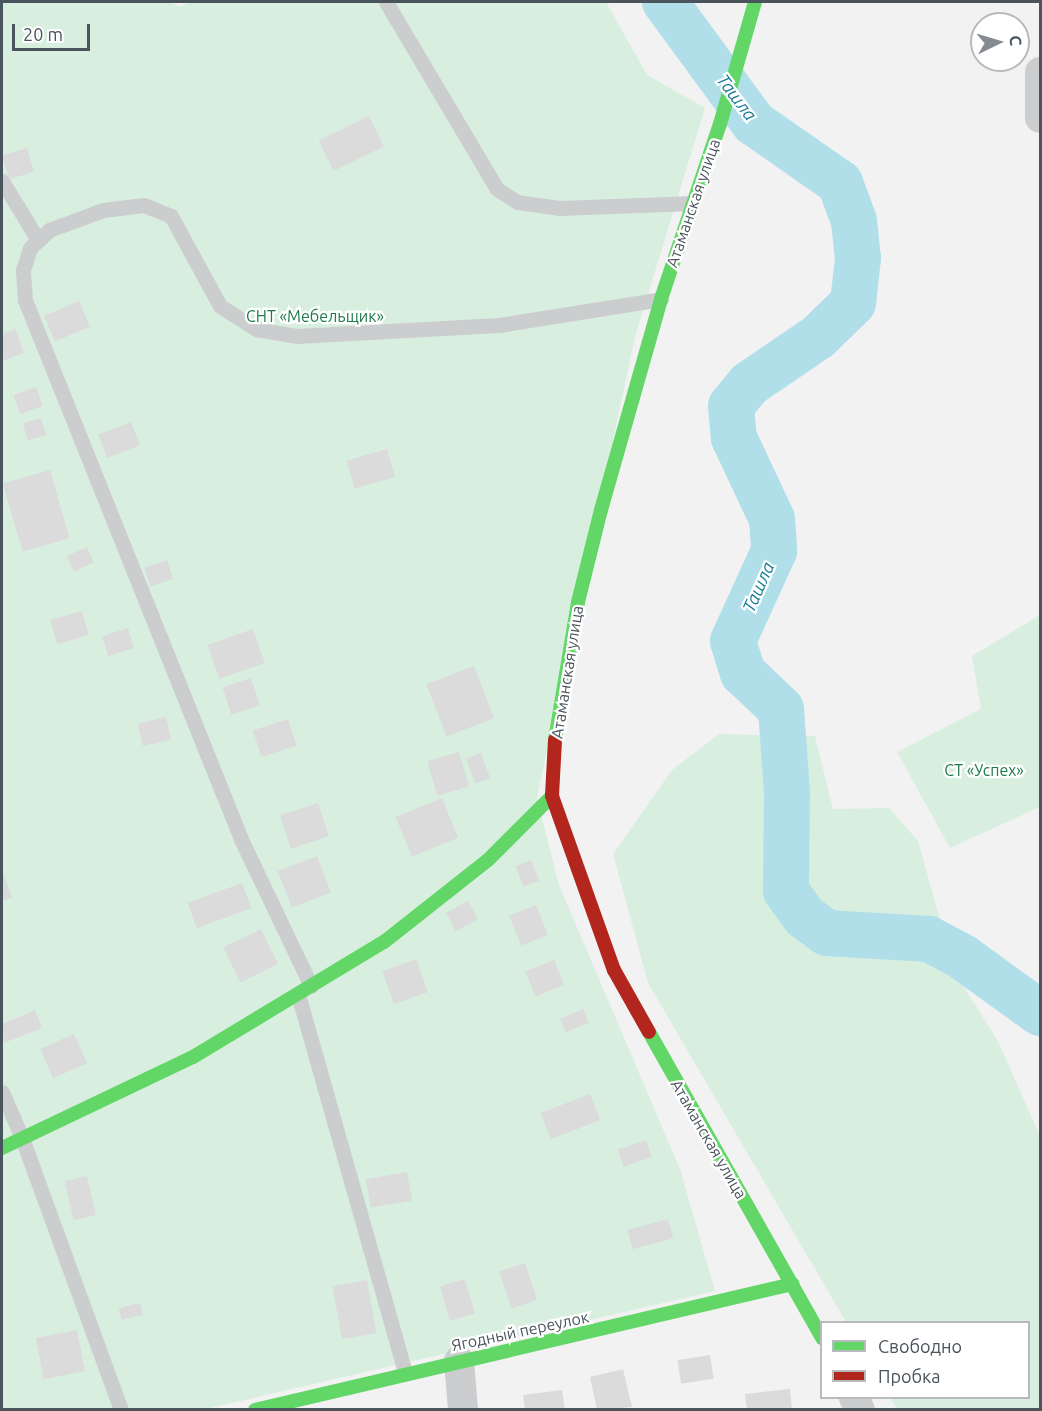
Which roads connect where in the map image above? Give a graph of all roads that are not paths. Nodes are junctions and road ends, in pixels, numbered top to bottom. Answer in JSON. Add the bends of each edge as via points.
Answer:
{"nodes":[{"id":1,"x":386,"y":2,"type":"edge"},
{"id":2,"x":755,"y":2,"type":"edge"},
{"id":3,"x":1041,"y":72,"type":"edge"},
{"id":4,"x":1041,"y":118,"type":"edge"},
{"id":5,"x":2,"y":181,"type":"edge"},
{"id":6,"x":693,"y":203,"type":"junction"},
{"id":7,"x":38,"y":240,"type":"junction"},
{"id":8,"x":661,"y":299,"type":"junction"},
{"id":9,"x":552,"y":795,"type":"junction"},
{"id":10,"x":305,"y":990,"type":"junction"},
{"id":11,"x":2,"y":1092,"type":"edge"},
{"id":12,"x":22,"y":1138,"type":"junction"},
{"id":13,"x":2,"y":1148,"type":"edge"},
{"id":14,"x":792,"y":1284,"type":"junction"},
{"id":15,"x":820,"y":1334,"type":"edge"},
{"id":16,"x":459,"y":1361,"type":"junction"},
{"id":17,"x":405,"y":1373,"type":"junction"},
{"id":18,"x":121,"y":1410,"type":"edge"},
{"id":19,"x":255,"y":1410,"type":"edge"},
{"id":20,"x":463,"y":1410,"type":"edge"}],
"edges":[{"from":1,"to":6,"type":"lane","via":[[496,189],[517,202],[560,208]]},
{"from":2,"to":6,"type":"street","name":"Атаманская улица"},
{"from":3,"to":4,"type":"street"},
{"from":5,"to":7,"type":"lane"},
{"from":6,"to":8,"type":"street","name":"Атаманская улица"},
{"from":7,"to":8,"type":"lane","via":[[49,230],[103,210],[144,205],[171,216],[220,306],[256,329],[297,336],[499,325]]},
{"from":7,"to":10,"type":"lane","via":[[30,248],[23,270],[25,300]]},
{"from":8,"to":9,"type":"street","name":"Атаманская улица","via":[[578,602],[556,717]]},
{"from":9,"to":10,"type":"street","via":[[479,867],[384,942]]},
{"from":9,"to":14,"type":"street","name":"Атаманская улица","via":[[614,970]]},
{"from":10,"to":12,"type":"street","via":[[193,1057]]},
{"from":10,"to":17,"type":"lane"},
{"from":11,"to":12,"type":"lane"},
{"from":12,"to":13,"type":"street"},
{"from":12,"to":18,"type":"lane"},
{"from":14,"to":15,"type":"street","name":"Атаманская улица"},
{"from":14,"to":16,"type":"street","name":"Ягодный переулок"},
{"from":16,"to":17,"type":"street","name":"Ягодный переулок"},
{"from":16,"to":20,"type":"street"},
{"from":17,"to":19,"type":"street","name":"Ягодный переулок"}]}
